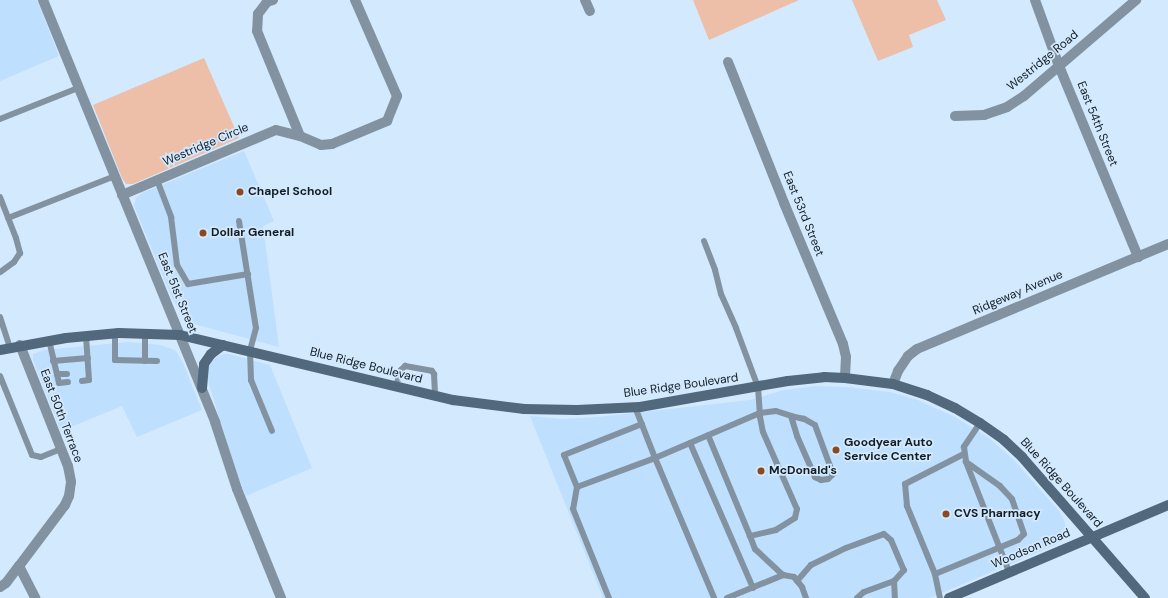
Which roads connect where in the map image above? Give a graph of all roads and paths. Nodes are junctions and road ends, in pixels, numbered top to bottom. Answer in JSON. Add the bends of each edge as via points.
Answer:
{"nodes":[{"id":1,"x":43,"y":0,"type":"edge"},
{"id":2,"x":273,"y":0,"type":"edge"},
{"id":3,"x":355,"y":0,"type":"edge"},
{"id":4,"x":585,"y":0,"type":"edge"},
{"id":5,"x":1035,"y":0,"type":"edge"},
{"id":6,"x":1136,"y":0,"type":"edge"},
{"id":7,"x":590,"y":11,"type":"dead end"},
{"id":8,"x":728,"y":62,"type":"dead end"},
{"id":9,"x":1059,"y":66,"type":"junction"},
{"id":10,"x":78,"y":88,"type":"junction"},
{"id":11,"x":955,"y":116,"type":"dead end"},
{"id":12,"x":0,"y":119,"type":"edge"},
{"id":13,"x":300,"y":136,"type":"junction"},
{"id":14,"x":114,"y":176,"type":"junction"},
{"id":15,"x":157,"y":180,"type":"junction"},
{"id":16,"x":122,"y":195,"type":"junction"},
{"id":17,"x":0,"y":197,"type":"edge"},
{"id":18,"x":8,"y":218,"type":"junction"},
{"id":19,"x":239,"y":221,"type":"dead end"},
{"id":20,"x":704,"y":241,"type":"dead end"},
{"id":21,"x":1168,"y":244,"type":"edge"},
{"id":22,"x":1138,"y":257,"type":"junction"},
{"id":23,"x":0,"y":272,"type":"edge"},
{"id":24,"x":248,"y":274,"type":"junction"},
{"id":25,"x":0,"y":316,"type":"edge"},
{"id":26,"x":115,"y":333,"type":"junction"},
{"id":27,"x":145,"y":334,"type":"junction"},
{"id":28,"x":180,"y":335,"type":"junction"},
{"id":29,"x":86,"y":336,"type":"junction"},
{"id":30,"x":49,"y":340,"type":"junction"},
{"id":31,"x":223,"y":345,"type":"junction"},
{"id":32,"x":15,"y":346,"type":"junction"},
{"id":33,"x":0,"y":350,"type":"edge"},
{"id":34,"x":250,"y":351,"type":"junction"},
{"id":35,"x":88,"y":358,"type":"junction"},
{"id":36,"x":54,"y":361,"type":"junction"},
{"id":37,"x":145,"y":361,"type":"junction"},
{"id":38,"x":157,"y":361,"type":"dead end"},
{"id":39,"x":88,"y":372,"type":"junction"},
{"id":40,"x":81,"y":373,"type":"dead end"},
{"id":41,"x":57,"y":374,"type":"junction"},
{"id":42,"x":67,"y":374,"type":"dead end"},
{"id":43,"x":0,"y":376,"type":"edge"},
{"id":44,"x":845,"y":378,"type":"junction"},
{"id":45,"x":82,"y":381,"type":"dead end"},
{"id":46,"x":68,"y":382,"type":"dead end"},
{"id":47,"x":894,"y":384,"type":"junction"},
{"id":48,"x":396,"y":386,"type":"junction"},
{"id":49,"x":758,"y":387,"type":"junction"},
{"id":50,"x":202,"y":388,"type":"junction"},
{"id":51,"x":435,"y":396,"type":"junction"},
{"id":52,"x":635,"y":407,"type":"junction"},
{"id":53,"x":760,"y":413,"type":"junction"},
{"id":54,"x":791,"y":416,"type":"junction"},
{"id":55,"x":980,"y":422,"type":"junction"},
{"id":56,"x":642,"y":424,"type":"junction"},
{"id":57,"x":272,"y":431,"type":"dead end"},
{"id":58,"x":708,"y":435,"type":"junction"},
{"id":59,"x":690,"y":443,"type":"junction"},
{"id":60,"x":61,"y":449,"type":"junction"},
{"id":61,"x":964,"y":454,"type":"junction"},
{"id":62,"x":655,"y":458,"type":"junction"},
{"id":63,"x":966,"y":462,"type":"junction"},
{"id":64,"x":577,"y":487,"type":"junction"},
{"id":65,"x":1168,"y":505,"type":"edge"},
{"id":66,"x":750,"y":536,"type":"junction"},
{"id":67,"x":1092,"y":537,"type":"junction"},
{"id":68,"x":999,"y":549,"type":"junction"},
{"id":69,"x":19,"y":566,"type":"junction"},
{"id":70,"x":1009,"y":572,"type":"junction"},
{"id":71,"x":935,"y":574,"type":"junction"},
{"id":72,"x":783,"y":575,"type":"junction"},
{"id":73,"x":797,"y":581,"type":"junction"},
{"id":74,"x":894,"y":581,"type":"junction"},
{"id":75,"x":0,"y":587,"type":"edge"},
{"id":76,"x":753,"y":588,"type":"junction"},
{"id":77,"x":35,"y":598,"type":"edge"},
{"id":78,"x":281,"y":598,"type":"edge"},
{"id":79,"x":609,"y":598,"type":"edge"},
{"id":80,"x":714,"y":598,"type":"edge"},
{"id":81,"x":727,"y":598,"type":"edge"},
{"id":82,"x":806,"y":598,"type":"edge"},
{"id":83,"x":857,"y":598,"type":"edge"},
{"id":84,"x":895,"y":598,"type":"edge"},
{"id":85,"x":940,"y":598,"type":"edge"},
{"id":86,"x":949,"y":598,"type":"edge"},
{"id":87,"x":1145,"y":598,"type":"edge"}],
"edges":[{"from":1,"to":10,"type":"street","name":"East 51st Street"},
{"from":2,"to":13,"type":"street","via":[[267,2],[258,14],[257,31]]},
{"from":3,"to":13,"type":"street","name":"Westridge Circle","via":[[397,96],[386,121],[332,144],[320,145]]},
{"from":4,"to":7,"type":"street"},
{"from":5,"to":9,"type":"street","name":"East 54th Street"},
{"from":6,"to":9,"type":"street","name":"Westridge Road"},
{"from":8,"to":44,"type":"street","name":"East 53rd Street","via":[[843,344],[846,357]]},
{"from":9,"to":11,"type":"street","name":"Westridge Road","via":[[1007,107],[984,115]]},
{"from":9,"to":22,"type":"street","name":"East 54th Street"},
{"from":10,"to":12,"type":"lane"},
{"from":10,"to":14,"type":"street","name":"East 51st Street"},
{"from":13,"to":15,"type":"street","name":"Westridge Circle","via":[[276,130]]},
{"from":14,"to":16,"type":"street","name":"East 51st Street"},
{"from":14,"to":18,"type":"lane"},
{"from":15,"to":16,"type":"street","name":"Westridge Circle"},
{"from":15,"to":24,"type":"lane","via":[[171,217],[176,265],[188,284]]},
{"from":16,"to":28,"type":"street","name":"East 51st Street"},
{"from":17,"to":18,"type":"lane"},
{"from":18,"to":23,"type":"lane","via":[[20,254]]},
{"from":19,"to":24,"type":"lane"},
{"from":20,"to":49,"type":"lane","via":[[721,294]]},
{"from":21,"to":22,"type":"street","name":"Ridgeway Avenue"},
{"from":22,"to":47,"type":"street","name":"Ridgeway Avenue","via":[[917,349],[908,356],[898,371]]},
{"from":24,"to":34,"type":"lane","via":[[256,328]]},
{"from":25,"to":32,"type":"lane"},
{"from":26,"to":27,"type":"street","name":"Blue Ridge Boulevard"},
{"from":26,"to":29,"type":"street","name":"Blue Ridge Boulevard"},
{"from":26,"to":37,"type":"lane","via":[[115,360]]},
{"from":27,"to":28,"type":"street","name":"Blue Ridge Boulevard"},
{"from":27,"to":37,"type":"lane"},
{"from":28,"to":31,"type":"street","name":"Blue Ridge Boulevard"},
{"from":28,"to":50,"type":"street","name":"East 51st Street"},
{"from":29,"to":30,"type":"street","name":"Blue Ridge Boulevard"},
{"from":29,"to":35,"type":"lane"},
{"from":30,"to":32,"type":"street","name":"Blue Ridge Boulevard"},
{"from":30,"to":36,"type":"lane"},
{"from":31,"to":34,"type":"street","name":"Blue Ridge Boulevard"},
{"from":31,"to":50,"type":"street","via":[[211,354],[204,364]]},
{"from":32,"to":33,"type":"street","name":"Blue Ridge Boulevard"},
{"from":32,"to":60,"type":"street","name":"East 50th Terrace"},
{"from":34,"to":48,"type":"street","name":"Blue Ridge Boulevard"},
{"from":34,"to":57,"type":"lane","via":[[252,380]]},
{"from":35,"to":36,"type":"lane"},
{"from":35,"to":39,"type":"lane"},
{"from":36,"to":41,"type":"lane"},
{"from":37,"to":38,"type":"lane"},
{"from":39,"to":40,"type":"lane"},
{"from":39,"to":45,"type":"lane","via":[[89,380]]},
{"from":41,"to":42,"type":"lane"},
{"from":41,"to":46,"type":"lane","via":[[59,383]]},
{"from":43,"to":60,"type":"lane","via":[[32,455],[41,457]]},
{"from":44,"to":47,"type":"street","name":"Blue Ridge Boulevard"},
{"from":44,"to":49,"type":"street","name":"Blue Ridge Boulevard","via":[[824,377]]},
{"from":47,"to":55,"type":"street","name":"Blue Ridge Boulevard","via":[[927,395]]},
{"from":48,"to":51,"type":"street","name":"Blue Ridge Boulevard"},
{"from":48,"to":51,"type":"lane","via":[[401,370],[405,366],[432,371]]},
{"from":49,"to":52,"type":"street","name":"Blue Ridge Boulevard"},
{"from":49,"to":53,"type":"lane"},
{"from":50,"to":78,"type":"street","name":"East 51st Street","via":[[237,489]]},
{"from":51,"to":52,"type":"street","name":"Blue Ridge Boulevard","via":[[524,409]]},
{"from":52,"to":56,"type":"lane"},
{"from":53,"to":54,"type":"lane","via":[[776,411]]},
{"from":53,"to":58,"type":"lane"},
{"from":53,"to":66,"type":"lane","via":[[764,432],[797,509],[795,518],[776,530]]},
{"from":54,"to":54,"type":"lane","via":[[815,477],[821,480],[828,479],[833,474],[814,425]]},
{"from":55,"to":61,"type":"lane","via":[[964,448]]},
{"from":55,"to":67,"type":"street","name":"Blue Ridge Boulevard","via":[[1022,457]]},
{"from":56,"to":62,"type":"lane"},
{"from":56,"to":64,"type":"lane","via":[[564,455]]},
{"from":58,"to":59,"type":"lane"},
{"from":58,"to":66,"type":"lane"},
{"from":59,"to":62,"type":"lane"},
{"from":59,"to":76,"type":"lane"},
{"from":60,"to":69,"type":"street","name":"East 50th Terrace","via":[[71,482],[69,496]]},
{"from":61,"to":63,"type":"lane"},
{"from":61,"to":71,"type":"lane","via":[[905,484],[908,506]]},
{"from":62,"to":64,"type":"lane"},
{"from":62,"to":80,"type":"lane"},
{"from":63,"to":68,"type":"lane"},
{"from":63,"to":68,"type":"lane","via":[[1000,486],[1012,499],[1024,534],[1018,540]]},
{"from":64,"to":79,"type":"lane","via":[[573,509]]},
{"from":65,"to":67,"type":"street","name":"Woodson Road"},
{"from":66,"to":72,"type":"lane","via":[[755,549]]},
{"from":67,"to":70,"type":"street","name":"Woodson Road"},
{"from":67,"to":87,"type":"street","name":"Blue Ridge Boulevard"},
{"from":68,"to":70,"type":"lane"},
{"from":68,"to":71,"type":"lane"},
{"from":69,"to":75,"type":"street"},
{"from":69,"to":77,"type":"street"},
{"from":70,"to":86,"type":"street","name":"Woodson Road"},
{"from":71,"to":85,"type":"lane"},
{"from":72,"to":73,"type":"lane","via":[[794,577]]},
{"from":72,"to":76,"type":"lane"},
{"from":73,"to":74,"type":"lane","via":[[811,565],[884,534],[891,540],[904,570]]},
{"from":73,"to":82,"type":"lane"},
{"from":74,"to":83,"type":"lane","via":[[864,592]]},
{"from":74,"to":84,"type":"lane"},
{"from":76,"to":81,"type":"lane"}]}
